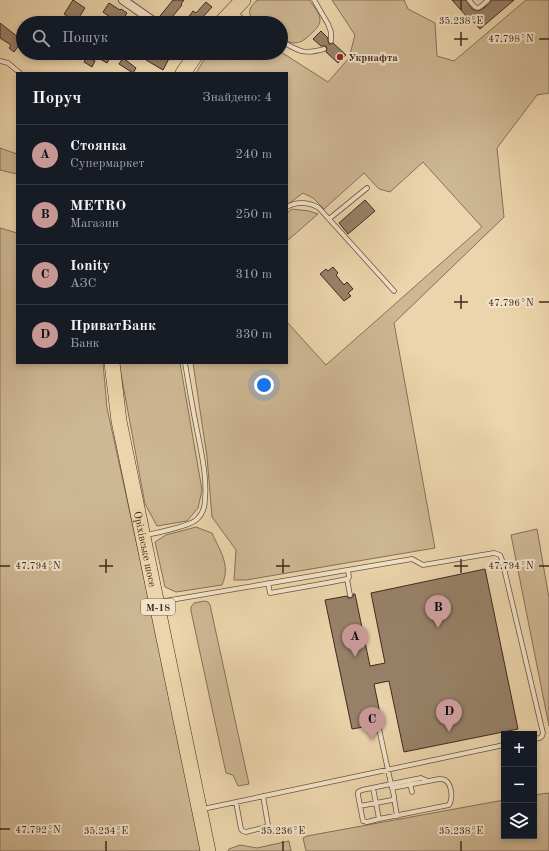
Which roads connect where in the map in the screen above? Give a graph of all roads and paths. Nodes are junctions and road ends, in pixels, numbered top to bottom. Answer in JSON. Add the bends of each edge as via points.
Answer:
{"nodes":[{"id":1,"x":123,"y":0,"type":"edge"},
{"id":2,"x":243,"y":0,"type":"edge"},
{"id":3,"x":314,"y":0,"type":"edge"},
{"id":4,"x":469,"y":0,"type":"edge"},
{"id":5,"x":488,"y":0,"type":"edge"},
{"id":6,"x":146,"y":16,"type":"edge"},
{"id":7,"x":228,"y":16,"type":"edge"},
{"id":8,"x":331,"y":41,"type":"dead end"},
{"id":9,"x":288,"y":45,"type":"edge"},
{"id":10,"x":324,"y":49,"type":"dead end"},
{"id":11,"x":192,"y":60,"type":"edge"},
{"id":12,"x":0,"y":61,"type":"edge"},
{"id":13,"x":19,"y":72,"type":"edge"},
{"id":14,"x":184,"y":72,"type":"edge"},
{"id":15,"x":367,"y":188,"type":"dead end"},
{"id":16,"x":288,"y":206,"type":"edge"},
{"id":17,"x":329,"y":219,"type":"junction"},
{"id":18,"x":394,"y":291,"type":"dead end"},
{"id":19,"x":112,"y":364,"type":"edge"},
{"id":20,"x":185,"y":364,"type":"edge"},
{"id":21,"x":143,"y":536,"type":"junction"},
{"id":22,"x":348,"y":570,"type":"junction"},
{"id":23,"x":347,"y":579,"type":"junction"},
{"id":24,"x":268,"y":583,"type":"junction"},
{"id":25,"x":350,"y":595,"type":"dead end"},
{"id":26,"x":156,"y":602,"type":"junction"},
{"id":27,"x":378,"y":724,"type":"dead end"},
{"id":28,"x":537,"y":738,"type":"edge"},
{"id":29,"x":501,"y":747,"type":"edge"},
{"id":30,"x":388,"y":769,"type":"junction"},
{"id":31,"x":428,"y":781,"type":"junction"},
{"id":32,"x":410,"y":784,"type":"junction"},
{"id":33,"x":392,"y":785,"type":"junction"},
{"id":34,"x":373,"y":788,"type":"junction"},
{"id":35,"x":412,"y":792,"type":"dead end"},
{"id":36,"x":262,"y":796,"type":"junction"},
{"id":37,"x":394,"y":798,"type":"junction"},
{"id":38,"x":236,"y":802,"type":"junction"},
{"id":39,"x":376,"y":803,"type":"junction"},
{"id":40,"x":360,"y":806,"type":"junction"},
{"id":41,"x":199,"y":809,"type":"junction"},
{"id":42,"x":397,"y":816,"type":"junction"},
{"id":43,"x":379,"y":819,"type":"junction"},
{"id":44,"x":208,"y":851,"type":"edge"}],
"edges":[{"from":1,"to":6,"type":"street"},
{"from":2,"to":7,"type":"highway"},
{"from":3,"to":8,"type":"lane","via":[[328,24]]},
{"from":4,"to":5,"type":"lane","via":[[475,8],[480,8]]},
{"from":9,"to":10,"type":"lane","via":[[299,52]]},
{"from":11,"to":14,"type":"highway"},
{"from":12,"to":13,"type":"lane","via":[[8,63]]},
{"from":15,"to":17,"type":"lane"},
{"from":16,"to":17,"type":"lane","via":[[300,203],[312,204]]},
{"from":17,"to":18,"type":"lane"},
{"from":19,"to":21,"type":"highway","name":"Оріхівське шосе","number":"М-18","via":[[118,421]]},
{"from":20,"to":21,"type":"lane","via":[[201,449],[206,499],[195,522]]},
{"from":21,"to":26,"type":"highway","name":"Оріхівське шосе","number":"М-18"},
{"from":22,"to":23,"type":"lane"},
{"from":22,"to":24,"type":"lane"},
{"from":22,"to":28,"type":"lane","via":[[412,559],[423,565],[494,553],[500,555],[543,733]]},
{"from":23,"to":24,"type":"lane","via":[[270,594]]},
{"from":23,"to":25,"type":"lane"},
{"from":24,"to":26,"type":"lane"},
{"from":26,"to":41,"type":"highway","name":"Оріхівське шосе","number":"М-18"},
{"from":27,"to":30,"type":"lane"},
{"from":29,"to":30,"type":"lane"},
{"from":30,"to":33,"type":"lane"},
{"from":30,"to":36,"type":"lane"},
{"from":31,"to":32,"type":"lane"},
{"from":31,"to":33,"type":"lane","via":[[421,778]]},
{"from":31,"to":42,"type":"lane","via":[[444,779],[448,782],[452,798],[449,805]]},
{"from":32,"to":33,"type":"lane"},
{"from":32,"to":35,"type":"lane"},
{"from":33,"to":34,"type":"lane"},
{"from":33,"to":37,"type":"lane"},
{"from":34,"to":39,"type":"lane"},
{"from":34,"to":40,"type":"lane","via":[[358,792]]},
{"from":36,"to":38,"type":"lane"},
{"from":36,"to":38,"type":"lane","via":[[268,825],[246,832],[241,830]]},
{"from":37,"to":39,"type":"lane"},
{"from":37,"to":42,"type":"lane"},
{"from":38,"to":41,"type":"lane"},
{"from":39,"to":40,"type":"lane"},
{"from":39,"to":43,"type":"lane"},
{"from":40,"to":43,"type":"lane","via":[[363,821]]},
{"from":41,"to":44,"type":"highway","name":"Оріхівське шосе","number":"М-18"},
{"from":42,"to":43,"type":"lane"}]}
